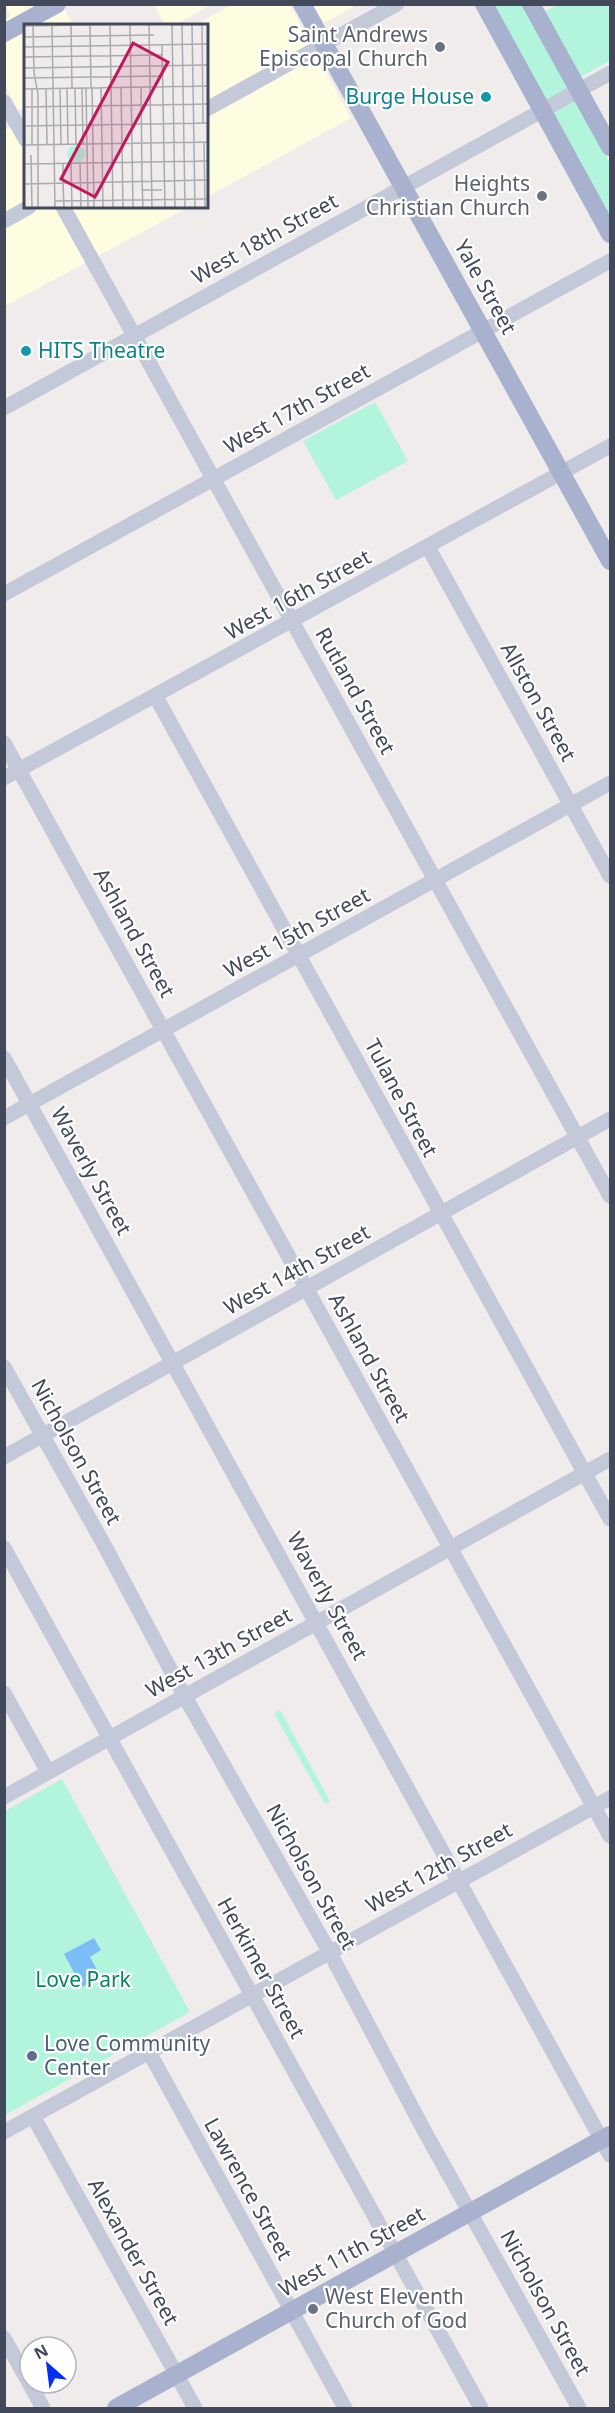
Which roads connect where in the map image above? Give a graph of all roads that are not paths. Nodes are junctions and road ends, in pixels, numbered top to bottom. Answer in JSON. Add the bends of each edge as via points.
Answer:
{"nodes":[{"id":1,"x":57,"y":4,"type":"edge"},
{"id":2,"x":302,"y":4,"type":"edge"},
{"id":3,"x":397,"y":4,"type":"edge"},
{"id":4,"x":484,"y":4,"type":"edge"},
{"id":5,"x":531,"y":4,"type":"edge"},
{"id":6,"x":4,"y":33,"type":"edge"},
{"id":7,"x":325,"y":44,"type":"junction"},
{"id":8,"x":610,"y":73,"type":"edge"},
{"id":9,"x":579,"y":90,"type":"junction"},
{"id":10,"x":4,"y":102,"type":"edge"},
{"id":11,"x":208,"y":108,"type":"edge"},
{"id":12,"x":542,"y":110,"type":"junction"},
{"id":13,"x":24,"y":137,"type":"edge"},
{"id":14,"x":610,"y":147,"type":"edge"},
{"id":15,"x":403,"y":186,"type":"junction"},
{"id":16,"x":27,"y":208,"type":"edge"},
{"id":17,"x":64,"y":208,"type":"edge"},
{"id":18,"x":4,"y":221,"type":"edge"},
{"id":19,"x":610,"y":234,"type":"edge"},
{"id":20,"x":610,"y":261,"type":"edge"},
{"id":21,"x":483,"y":330,"type":"junction"},
{"id":22,"x":134,"y":336,"type":"junction"},
{"id":23,"x":4,"y":408,"type":"edge"},
{"id":24,"x":610,"y":446,"type":"edge"},
{"id":25,"x":562,"y":473,"type":"junction"},
{"id":26,"x":213,"y":479,"type":"junction"},
{"id":27,"x":428,"y":547,"type":"junction"},
{"id":28,"x":610,"y":561,"type":"edge"},
{"id":29,"x":4,"y":594,"type":"edge"},
{"id":30,"x":292,"y":622,"type":"junction"},
{"id":31,"x":156,"y":697,"type":"junction"},
{"id":32,"x":4,"y":743,"type":"edge"},
{"id":33,"x":20,"y":770,"type":"junction"},
{"id":34,"x":4,"y":778,"type":"edge"},
{"id":35,"x":610,"y":783,"type":"edge"},
{"id":36,"x":571,"y":804,"type":"junction"},
{"id":37,"x":610,"y":876,"type":"edge"},
{"id":38,"x":435,"y":879,"type":"junction"},
{"id":39,"x":299,"y":955,"type":"junction"},
{"id":40,"x":163,"y":1031,"type":"junction"},
{"id":41,"x":4,"y":1058,"type":"edge"},
{"id":42,"x":30,"y":1104,"type":"junction"},
{"id":43,"x":4,"y":1118,"type":"edge"},
{"id":44,"x":610,"y":1119,"type":"edge"},
{"id":45,"x":578,"y":1137,"type":"junction"},
{"id":46,"x":610,"y":1196,"type":"edge"},
{"id":47,"x":440,"y":1214,"type":"junction"},
{"id":48,"x":307,"y":1289,"type":"junction"},
{"id":49,"x":174,"y":1363,"type":"junction"},
{"id":50,"x":4,"y":1367,"type":"edge"},
{"id":51,"x":43,"y":1437,"type":"junction"},
{"id":52,"x":4,"y":1457,"type":"edge"},
{"id":53,"x":610,"y":1459,"type":"edge"},
{"id":54,"x":585,"y":1473,"type":"junction"},
{"id":55,"x":610,"y":1519,"type":"edge"},
{"id":56,"x":450,"y":1547,"type":"junction"},
{"id":57,"x":4,"y":1548,"type":"edge"},
{"id":58,"x":318,"y":1623,"type":"junction"},
{"id":59,"x":4,"y":1694,"type":"edge"},
{"id":60,"x":183,"y":1695,"type":"junction"},
{"id":61,"x":109,"y":1738,"type":"junction"},
{"id":62,"x":48,"y":1772,"type":"junction"},
{"id":63,"x":4,"y":1797,"type":"edge"},
{"id":64,"x":610,"y":1798,"type":"edge"},
{"id":65,"x":594,"y":1807,"type":"junction"},
{"id":66,"x":610,"y":1836,"type":"edge"},
{"id":67,"x":460,"y":1881,"type":"junction"},
{"id":68,"x":330,"y":1953,"type":"junction"},
{"id":69,"x":252,"y":1996,"type":"junction"},
{"id":70,"x":149,"y":2052,"type":"junction"},
{"id":71,"x":33,"y":2116,"type":"junction"},
{"id":72,"x":4,"y":2132,"type":"edge"},
{"id":73,"x":608,"y":2143,"type":"edge"},
{"id":74,"x":470,"y":2212,"type":"junction"},
{"id":75,"x":396,"y":2253,"type":"junction"},
{"id":76,"x":291,"y":2311,"type":"junction"},
{"id":77,"x":4,"y":2338,"type":"edge"},
{"id":78,"x":176,"y":2375,"type":"junction"},
{"id":79,"x":43,"y":2409,"type":"edge"},
{"id":80,"x":116,"y":2409,"type":"edge"},
{"id":81,"x":195,"y":2409,"type":"edge"},
{"id":82,"x":345,"y":2409,"type":"edge"},
{"id":83,"x":481,"y":2409,"type":"edge"},
{"id":84,"x":579,"y":2409,"type":"edge"}],
"edges":[{"from":1,"to":6,"type":"main road"},
{"from":2,"to":7,"type":"main road","name":"Yale Street"},
{"from":3,"to":7,"type":"street"},
{"from":4,"to":12,"type":"main road"},
{"from":5,"to":9,"type":"main road"},
{"from":7,"to":11,"type":"street"},
{"from":7,"to":15,"type":"main road","name":"Yale Street"},
{"from":8,"to":9,"type":"street","name":"West 18th Street"},
{"from":9,"to":12,"type":"street","name":"West 18th Street"},
{"from":9,"to":14,"type":"main road"},
{"from":10,"to":13,"type":"street"},
{"from":12,"to":15,"type":"street","name":"West 18th Street"},
{"from":12,"to":19,"type":"main road"},
{"from":15,"to":21,"type":"main road","name":"Yale Street"},
{"from":15,"to":22,"type":"street","name":"West 18th Street"},
{"from":16,"to":18,"type":"street"},
{"from":17,"to":22,"type":"street","name":"Rutland Street"},
{"from":20,"to":21,"type":"street","name":"West 17th Street"},
{"from":21,"to":25,"type":"main road","name":"Yale Street"},
{"from":21,"to":26,"type":"street","name":"West 17th Street"},
{"from":22,"to":23,"type":"street","name":"West 18th Street"},
{"from":22,"to":26,"type":"street","name":"Rutland Street"},
{"from":24,"to":25,"type":"street","name":"West 16th Street"},
{"from":25,"to":27,"type":"street","name":"West 16th Street"},
{"from":25,"to":28,"type":"main road","name":"Yale Street"},
{"from":26,"to":29,"type":"street","name":"West 17th Street"},
{"from":26,"to":30,"type":"street","name":"Rutland Street"},
{"from":27,"to":30,"type":"street","name":"West 16th Street"},
{"from":27,"to":36,"type":"street","name":"Allston Street"},
{"from":30,"to":31,"type":"street","name":"West 16th Street"},
{"from":30,"to":38,"type":"street","name":"Rutland Street"},
{"from":31,"to":33,"type":"street","name":"West 16th Street"},
{"from":31,"to":39,"type":"street","name":"Tulane Street"},
{"from":32,"to":33,"type":"street","name":"Ashland Street"},
{"from":33,"to":34,"type":"street","name":"West 16th Street"},
{"from":33,"to":40,"type":"street","name":"Ashland Street"},
{"from":35,"to":36,"type":"street","name":"West 15th Street"},
{"from":36,"to":37,"type":"street","name":"Allston Street"},
{"from":36,"to":38,"type":"street","name":"West 15th Street"},
{"from":38,"to":39,"type":"street","name":"West 15th Street"},
{"from":38,"to":45,"type":"street","name":"Rutland Street"},
{"from":39,"to":40,"type":"street","name":"West 15th Street"},
{"from":39,"to":47,"type":"street","name":"Tulane Street"},
{"from":40,"to":42,"type":"street","name":"West 15th Street"},
{"from":40,"to":48,"type":"street","name":"Ashland Street"},
{"from":41,"to":42,"type":"street","name":"Waverly Street"},
{"from":42,"to":43,"type":"street","name":"West 15th Street"},
{"from":42,"to":49,"type":"street","name":"Waverly Street"},
{"from":44,"to":45,"type":"street","name":"West 14th Street"},
{"from":45,"to":46,"type":"street","name":"Rutland Street"},
{"from":45,"to":47,"type":"street","name":"West 14th Street"},
{"from":47,"to":48,"type":"street","name":"West 14th Street"},
{"from":47,"to":54,"type":"street","name":"Tulane Street"},
{"from":48,"to":49,"type":"street","name":"West 14th Street"},
{"from":48,"to":56,"type":"street","name":"Ashland Street"},
{"from":49,"to":51,"type":"street","name":"West 14th Street"},
{"from":49,"to":58,"type":"street","name":"Waverly Street"},
{"from":50,"to":51,"type":"street","name":"Nicholson Street"},
{"from":51,"to":52,"type":"street","name":"West 14th Street"},
{"from":51,"to":60,"type":"street","name":"Nicholson Street"},
{"from":53,"to":54,"type":"street","name":"West 13th Street"},
{"from":54,"to":55,"type":"street","name":"Tulane Street"},
{"from":54,"to":56,"type":"street","name":"West 13th Street"},
{"from":56,"to":58,"type":"street","name":"West 13th Street"},
{"from":56,"to":65,"type":"street","name":"Ashland Street"},
{"from":57,"to":61,"type":"street","name":"Herkimer Street"},
{"from":58,"to":60,"type":"street","name":"West 13th Street"},
{"from":58,"to":67,"type":"street","name":"Waverly Street"},
{"from":59,"to":62,"type":"street"},
{"from":60,"to":61,"type":"street","name":"West 13th Street"},
{"from":60,"to":68,"type":"street","name":"Nicholson Street"},
{"from":61,"to":62,"type":"street","name":"West 13th Street"},
{"from":61,"to":69,"type":"street","name":"Herkimer Street"},
{"from":62,"to":63,"type":"street","name":"West 13th Street"},
{"from":64,"to":65,"type":"street","name":"West 12th Street"},
{"from":65,"to":66,"type":"street","name":"Ashland Street"},
{"from":65,"to":67,"type":"street","name":"West 12th Street"},
{"from":67,"to":68,"type":"street","name":"West 12th Street"},
{"from":67,"to":73,"type":"street","name":"Waverly Street"},
{"from":68,"to":69,"type":"street","name":"West 12th Street"},
{"from":68,"to":74,"type":"street","name":"Nicholson Street"},
{"from":69,"to":70,"type":"street","name":"West 12th Street"},
{"from":69,"to":75,"type":"street","name":"Herkimer Street"},
{"from":70,"to":71,"type":"street","name":"West 12th Street"},
{"from":70,"to":76,"type":"street","name":"Lawrence Street"},
{"from":71,"to":72,"type":"street","name":"West 12th Street"},
{"from":71,"to":78,"type":"street","name":"Alexander Street"},
{"from":73,"to":74,"type":"main road","name":"West 11th Street"},
{"from":74,"to":75,"type":"main road","name":"West 11th Street"},
{"from":74,"to":84,"type":"street","name":"Nicholson Street"},
{"from":75,"to":76,"type":"main road","name":"West 11th Street"},
{"from":75,"to":83,"type":"street","name":"Herkimer Street"},
{"from":76,"to":78,"type":"main road","name":"West 11th Street"},
{"from":76,"to":82,"type":"street","name":"Lawrence Street"},
{"from":77,"to":79,"type":"street"},
{"from":78,"to":80,"type":"main road","name":"West 11th Street"},
{"from":78,"to":81,"type":"street","name":"Alexander Street"}]}
